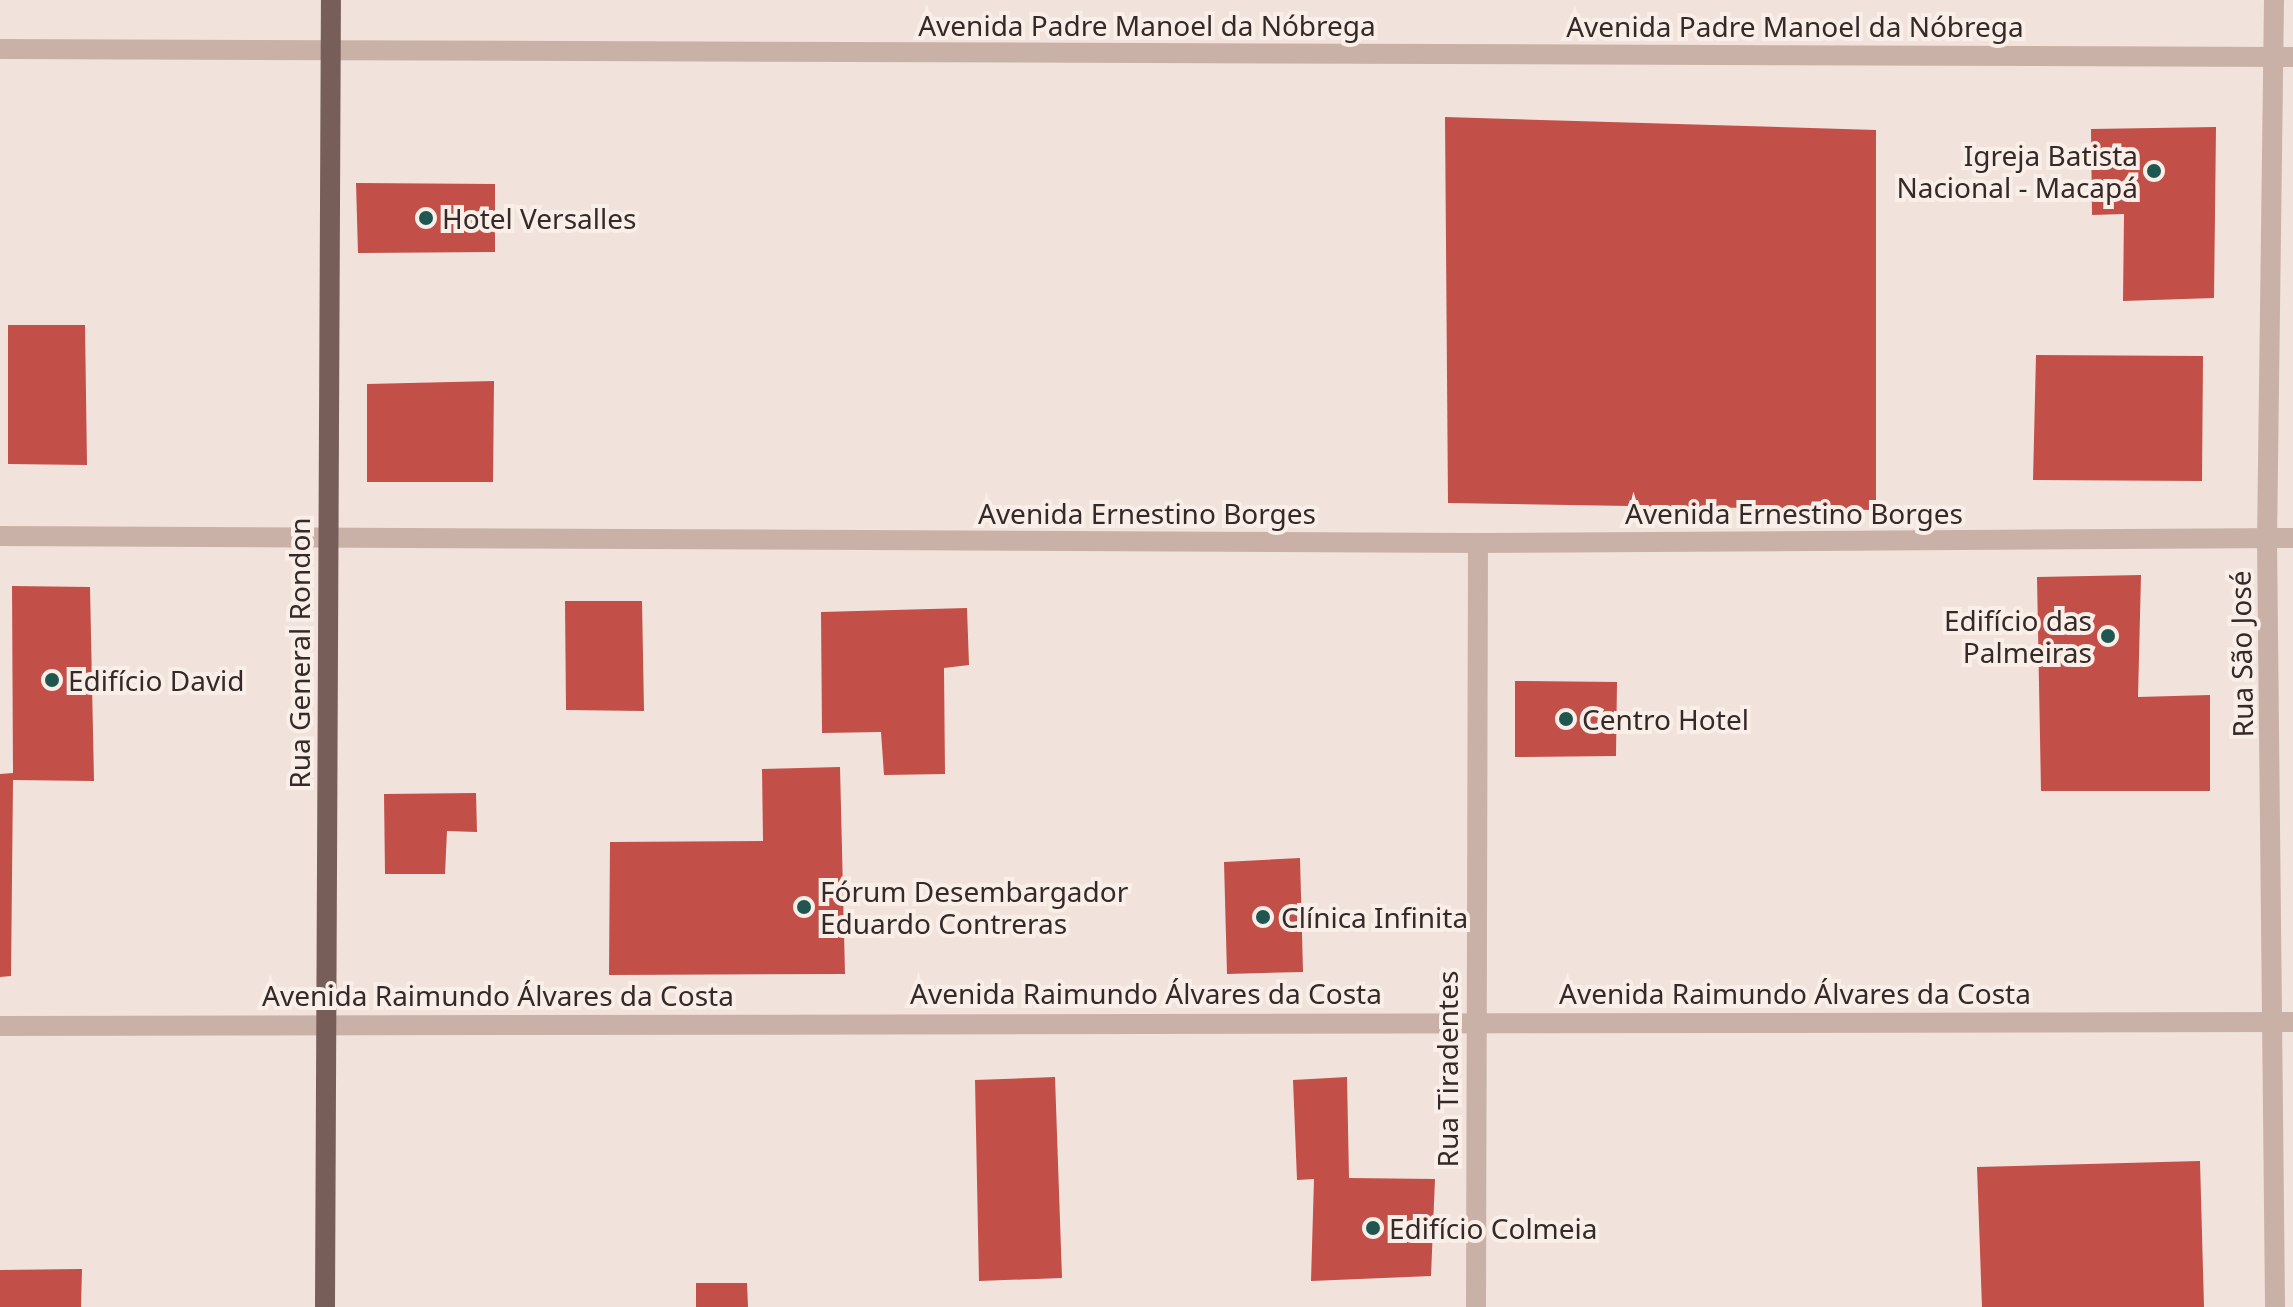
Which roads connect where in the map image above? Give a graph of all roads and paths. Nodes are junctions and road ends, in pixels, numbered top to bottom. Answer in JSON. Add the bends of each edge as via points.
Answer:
{"nodes":[{"id":1,"x":331,"y":0,"type":"edge"},
{"id":2,"x":2274,"y":0,"type":"edge"},
{"id":3,"x":330,"y":48,"type":"junction"},
{"id":4,"x":0,"y":49,"type":"edge"},
{"id":5,"x":2284,"y":56,"type":"edge"},
{"id":6,"x":0,"y":536,"type":"edge"},
{"id":7,"x":327,"y":537,"type":"junction"},
{"id":8,"x":2293,"y":538,"type":"edge"},
{"id":9,"x":2267,"y":539,"type":"junction"},
{"id":10,"x":1478,"y":543,"type":"junction"},
{"id":11,"x":1475,"y":1020,"type":"junction"},
{"id":12,"x":2285,"y":1022,"type":"edge"},
{"id":13,"x":326,"y":1023,"type":"junction"},
{"id":14,"x":0,"y":1026,"type":"edge"},
{"id":15,"x":325,"y":1307,"type":"edge"},
{"id":16,"x":1476,"y":1307,"type":"edge"},
{"id":17,"x":2275,"y":1307,"type":"edge"}],
"edges":[{"from":1,"to":3,"type":"main road","name":"Rua General Rondon"},
{"from":2,"to":5,"type":"street","name":"Rua São José"},
{"from":3,"to":4,"type":"street","name":"Avenida Padre Manoel da Nóbrega"},
{"from":3,"to":5,"type":"street","name":"Avenida Padre Manoel da Nóbrega"},
{"from":3,"to":7,"type":"main road","name":"Rua General Rondon"},
{"from":5,"to":9,"type":"street","name":"Rua São José"},
{"from":6,"to":7,"type":"street","name":"Avenida Ernestino Borges"},
{"from":7,"to":10,"type":"street","name":"Avenida Ernestino Borges"},
{"from":7,"to":13,"type":"main road","name":"Rua General Rondon"},
{"from":8,"to":9,"type":"street","name":"Avenida Ernestino Borges"},
{"from":9,"to":10,"type":"street","name":"Avenida Ernestino Borges"},
{"from":9,"to":12,"type":"street","name":"Rua São José"},
{"from":10,"to":11,"type":"street","name":"Rua Tiradentes"},
{"from":11,"to":12,"type":"street","name":"Avenida Raimundo Álvares da Costa"},
{"from":11,"to":13,"type":"street","name":"Avenida Raimundo Álvares da Costa"},
{"from":11,"to":16,"type":"street","name":"Rua Tiradentes"},
{"from":12,"to":17,"type":"street","name":"Rua São José"},
{"from":13,"to":14,"type":"street","name":"Avenida Raimundo Álvares da Costa"},
{"from":13,"to":15,"type":"main road","name":"Rua General Rondon"}]}
